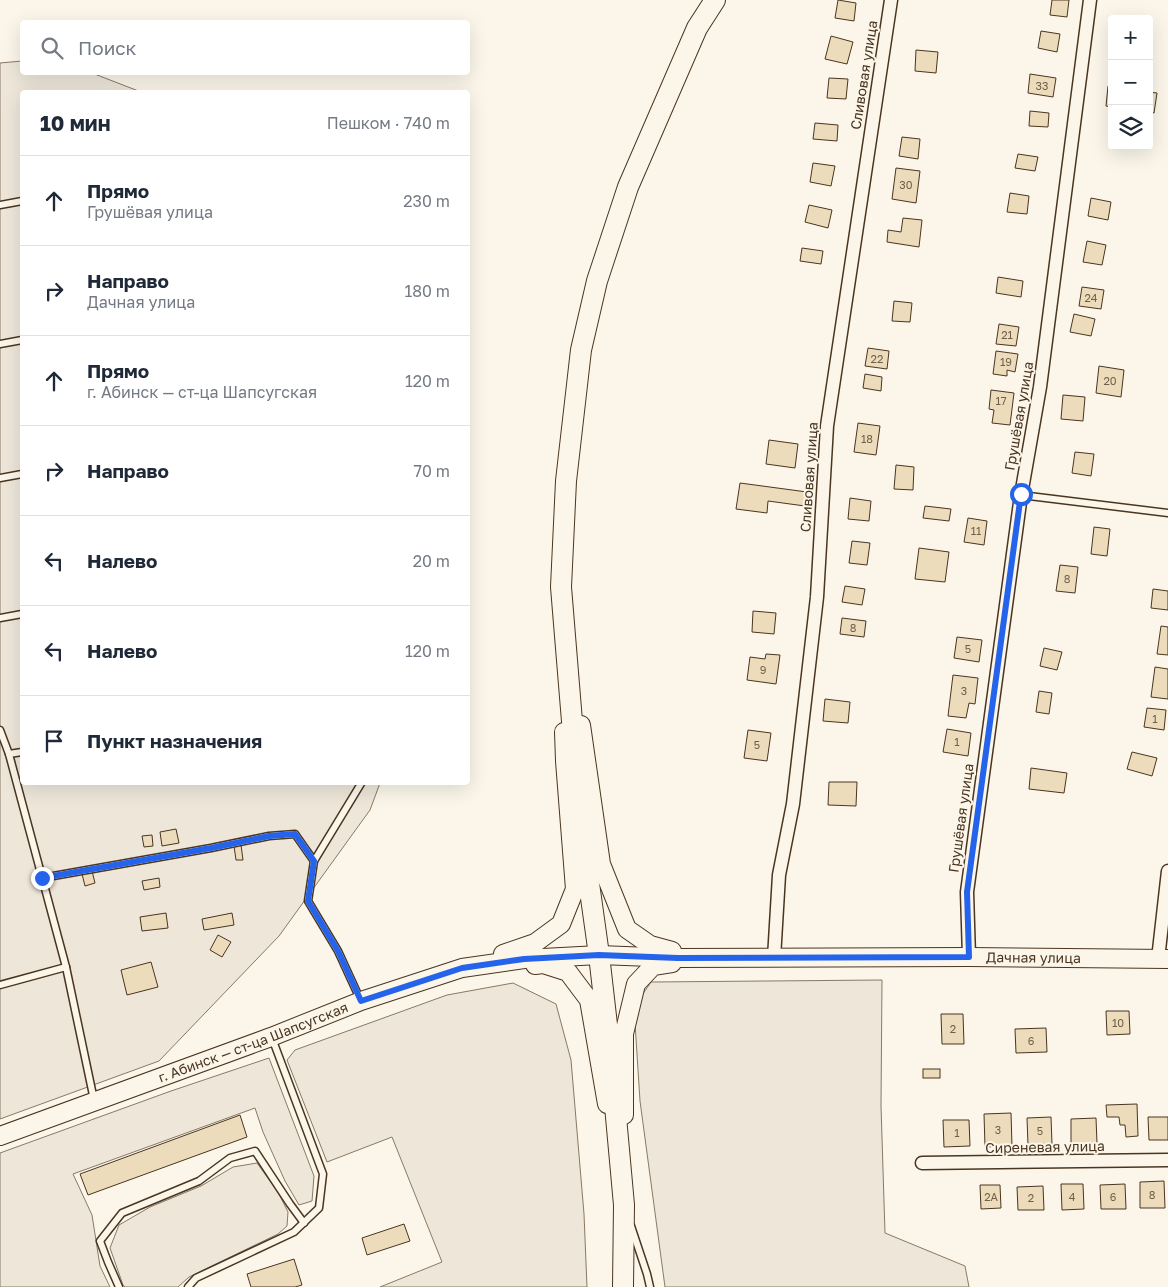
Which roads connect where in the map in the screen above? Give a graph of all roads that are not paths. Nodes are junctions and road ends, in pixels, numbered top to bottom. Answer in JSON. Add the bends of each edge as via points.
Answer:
{"nodes":[{"id":1,"x":715,"y":0,"type":"edge"},
{"id":2,"x":891,"y":0,"type":"edge"},
{"id":3,"x":1090,"y":0,"type":"edge"},
{"id":4,"x":20,"y":201,"type":"edge"},
{"id":5,"x":0,"y":205,"type":"edge"},
{"id":6,"x":20,"y":340,"type":"edge"},
{"id":7,"x":0,"y":344,"type":"edge"},
{"id":8,"x":20,"y":474,"type":"edge"},
{"id":9,"x":0,"y":478,"type":"edge"},
{"id":10,"x":1021,"y":494,"type":"junction"},
{"id":11,"x":1168,"y":512,"type":"edge"},
{"id":12,"x":561,"y":587,"type":"junction"},
{"id":13,"x":20,"y":614,"type":"edge"},
{"id":14,"x":0,"y":618,"type":"edge"},
{"id":15,"x":0,"y":730,"type":"edge"},
{"id":16,"x":20,"y":752,"type":"edge"},
{"id":17,"x":9,"y":754,"type":"junction"},
{"id":18,"x":360,"y":785,"type":"edge"},
{"id":19,"x":314,"y":861,"type":"junction"},
{"id":20,"x":1168,"y":872,"type":"edge"},
{"id":21,"x":42,"y":878,"type":"junction"},
{"id":22,"x":599,"y":955,"type":"junction"},
{"id":23,"x":969,"y":957,"type":"junction"},
{"id":24,"x":704,"y":958,"type":"junction"},
{"id":25,"x":774,"y":958,"type":"junction"},
{"id":26,"x":1163,"y":959,"type":"edge"},
{"id":27,"x":66,"y":967,"type":"junction"},
{"id":28,"x":462,"y":968,"type":"junction"},
{"id":29,"x":0,"y":985,"type":"edge"},
{"id":30,"x":361,"y":1001,"type":"junction"},
{"id":31,"x":272,"y":1037,"type":"junction"},
{"id":32,"x":94,"y":1101,"type":"junction"},
{"id":33,"x":0,"y":1136,"type":"edge"},
{"id":34,"x":1168,"y":1160,"type":"edge"},
{"id":35,"x":922,"y":1163,"type":"dead end"},
{"id":36,"x":624,"y":1205,"type":"junction"},
{"id":37,"x":304,"y":1223,"type":"junction"},
{"id":38,"x":119,"y":1287,"type":"edge"},
{"id":39,"x":188,"y":1287,"type":"edge"},
{"id":40,"x":623,"y":1287,"type":"edge"},
{"id":41,"x":650,"y":1287,"type":"edge"}],
"edges":[{"from":1,"to":12,"type":"highway","via":[[697,28],[628,186],[597,281],[582,350],[566,480]]},
{"from":2,"to":25,"type":"street","name":"Сливовая улица","via":[[827,426],[816,597],[793,804],[779,875]]},
{"from":3,"to":10,"type":"street","name":"Грушёвая улица","via":[[1040,387]]},
{"from":4,"to":5,"type":"lane"},
{"from":6,"to":7,"type":"lane"},
{"from":8,"to":9,"type":"lane"},
{"from":10,"to":11,"type":"lane"},
{"from":10,"to":23,"type":"street","name":"Грушёвая улица","via":[[967,892]]},
{"from":12,"to":22,"type":"highway","via":[[580,819]]},
{"from":12,"to":24,"type":"main road","via":[[601,864],[627,930],[650,945]]},
{"from":12,"to":28,"type":"main road","via":[[565,761],[574,888],[561,924],[535,943]]},
{"from":13,"to":14,"type":"lane"},
{"from":15,"to":17,"type":"lane"},
{"from":16,"to":17,"type":"lane"},
{"from":17,"to":21,"type":"lane"},
{"from":18,"to":19,"type":"lane"},
{"from":19,"to":21,"type":"lane","via":[[295,834]]},
{"from":19,"to":30,"type":"lane","via":[[308,901],[338,951]]},
{"from":20,"to":26,"type":"street"},
{"from":21,"to":27,"type":"lane"},
{"from":22,"to":24,"type":"main road","name":"Дачная улица"},
{"from":22,"to":28,"type":"main road","name":"г. Абинск — ст-ца Шапсугская","via":[[524,959]]},
{"from":22,"to":36,"type":"highway"},
{"from":23,"to":25,"type":"main road","name":"Дачная улица"},
{"from":23,"to":26,"type":"main road","name":"Дачная улица"},
{"from":24,"to":25,"type":"main road","name":"Дачная улица"},
{"from":24,"to":36,"type":"main road","via":[[653,966],[636,984],[624,1034]]},
{"from":27,"to":29,"type":"lane"},
{"from":27,"to":32,"type":"lane"},
{"from":28,"to":30,"type":"main road","name":"г. Абинск — ст-ца Шапсугская"},
{"from":28,"to":36,"type":"main road","via":[[543,964],[568,972],[589,1000]]},
{"from":30,"to":31,"type":"main road","name":"г. Абинск — ст-ца Шапсугская"},
{"from":31,"to":32,"type":"main road","name":"г. Абинск — ст-ца Шапсугская"},
{"from":31,"to":37,"type":"lane","via":[[323,1174],[319,1208]]},
{"from":32,"to":33,"type":"main road","name":"г. Абинск — ст-ца Шапсугская"},
{"from":34,"to":35,"type":"street","name":"Сиреневая улица"},
{"from":36,"to":40,"type":"highway"},
{"from":36,"to":41,"type":"lane"},
{"from":37,"to":38,"type":"lane","via":[[256,1150],[230,1158],[199,1181],[122,1213],[100,1241]]},
{"from":37,"to":39,"type":"lane","via":[[294,1232],[196,1278]]}]}
